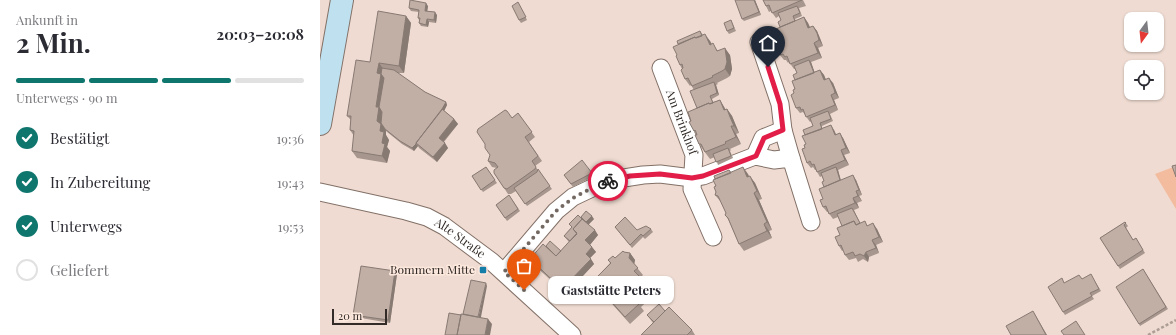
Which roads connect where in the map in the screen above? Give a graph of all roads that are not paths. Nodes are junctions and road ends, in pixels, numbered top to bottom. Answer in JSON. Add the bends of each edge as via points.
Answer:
{"nodes":[{"id":1,"x":342,"y":0,"type":"edge"},
{"id":2,"x":759,"y":42,"type":"dead end"},
{"id":3,"x":661,"y":68,"type":"dead end"},
{"id":4,"x":320,"y":124,"type":"edge"},
{"id":5,"x":783,"y":130,"type":"junction"},
{"id":6,"x":756,"y":156,"type":"junction"},
{"id":7,"x":790,"y":158,"type":"junction"},
{"id":8,"x":692,"y":178,"type":"junction"},
{"id":9,"x":320,"y":192,"type":"edge"},
{"id":10,"x":811,"y":222,"type":"dead end"},
{"id":11,"x":713,"y":237,"type":"dead end"},
{"id":12,"x":504,"y":272,"type":"junction"},
{"id":13,"x":572,"y":335,"type":"edge"}],
"edges":[{"from":1,"to":4,"type":"main road"},
{"from":2,"to":5,"type":"street","via":[[780,104]]},
{"from":3,"to":8,"type":"street","name":"Am Brinkhof","via":[[694,155]]},
{"from":5,"to":6,"type":"street","via":[[764,138]]},
{"from":5,"to":7,"type":"street"},
{"from":6,"to":7,"type":"street","via":[[774,160]]},
{"from":6,"to":8,"type":"street"},
{"from":7,"to":10,"type":"street"},
{"from":8,"to":11,"type":"street","name":"Am Brinkhof","via":[[692,189]]},
{"from":8,"to":12,"type":"street","via":[[660,174],[643,175],[611,180],[592,188],[556,211]]},
{"from":9,"to":12,"type":"street","name":"Alte Straße","via":[[427,217],[444,226]]},
{"from":12,"to":13,"type":"street","name":"Alte Straße"}]}
